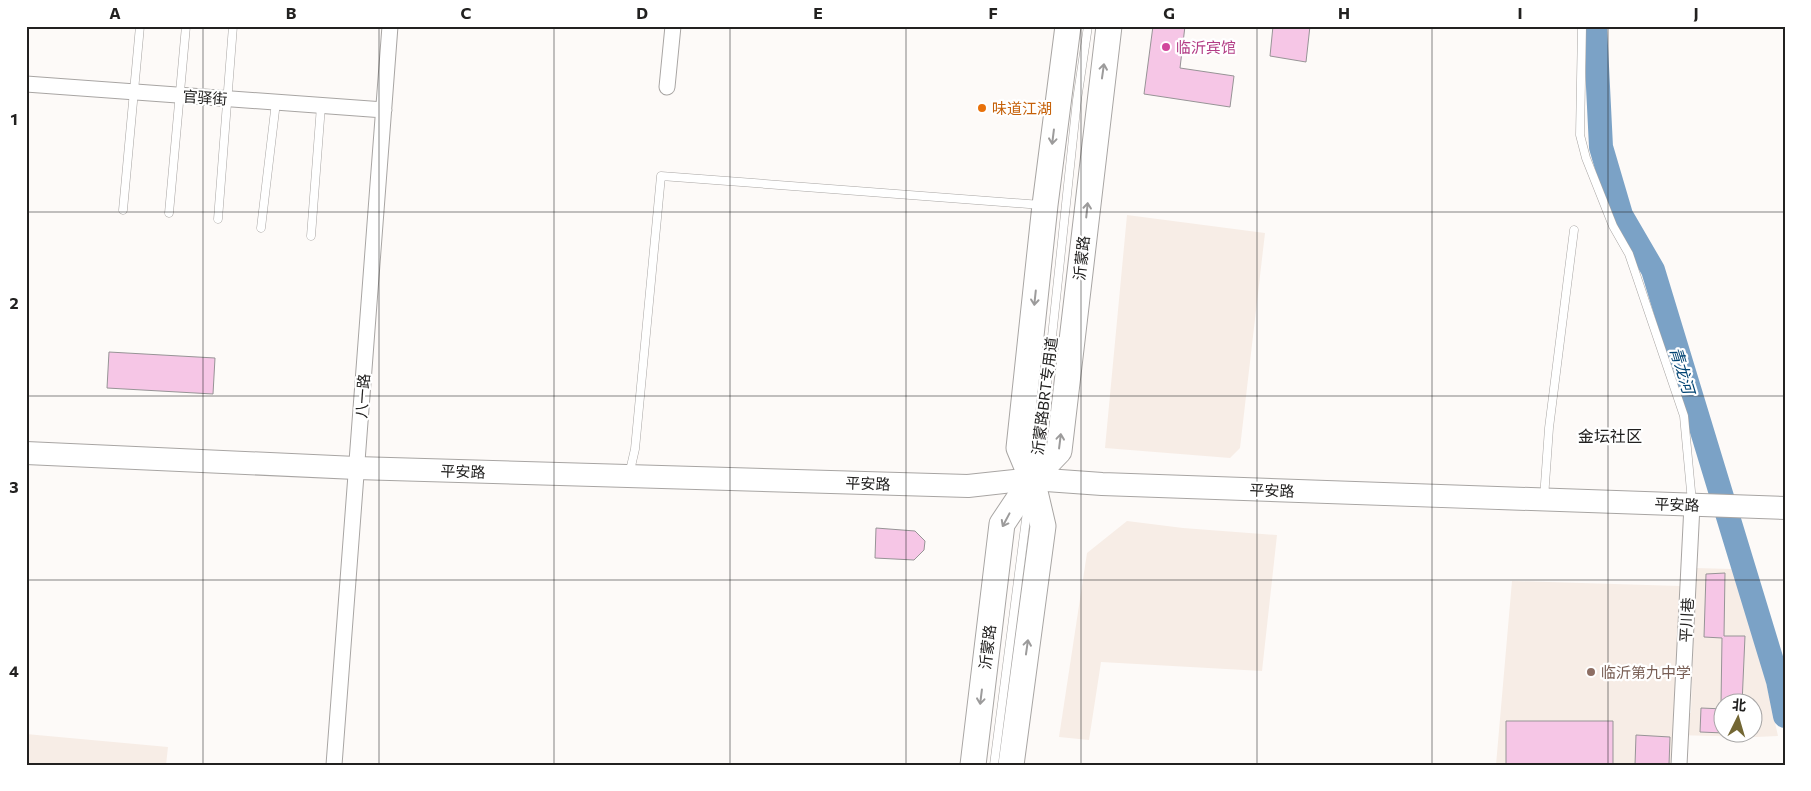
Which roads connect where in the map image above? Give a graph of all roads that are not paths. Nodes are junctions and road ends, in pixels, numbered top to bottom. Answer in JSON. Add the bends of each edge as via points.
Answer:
{"nodes":[{"id":1,"x":140,"y":26,"type":"edge"},
{"id":2,"x":186,"y":26,"type":"edge"},
{"id":3,"x":233,"y":26,"type":"edge"},
{"id":4,"x":390,"y":26,"type":"edge"},
{"id":5,"x":673,"y":26,"type":"edge"},
{"id":6,"x":1068,"y":26,"type":"edge"},
{"id":7,"x":1088,"y":26,"type":"edge"},
{"id":8,"x":1109,"y":26,"type":"edge"},
{"id":9,"x":1582,"y":26,"type":"edge"},
{"id":10,"x":26,"y":84,"type":"edge"},
{"id":11,"x":667,"y":87,"type":"dead end"},
{"id":12,"x":135,"y":92,"type":"junction"},
{"id":13,"x":181,"y":96,"type":"junction"},
{"id":14,"x":228,"y":99,"type":"junction"},
{"id":15,"x":276,"y":102,"type":"junction"},
{"id":16,"x":321,"y":106,"type":"junction"},
{"id":17,"x":384,"y":110,"type":"junction"},
{"id":18,"x":1045,"y":205,"type":"junction"},
{"id":19,"x":123,"y":210,"type":"dead end"},
{"id":20,"x":169,"y":213,"type":"dead end"},
{"id":21,"x":218,"y":219,"type":"dead end"},
{"id":22,"x":262,"y":228,"type":"dead end"},
{"id":23,"x":1574,"y":230,"type":"dead end"},
{"id":24,"x":311,"y":236,"type":"dead end"},
{"id":25,"x":26,"y":453,"type":"edge"},
{"id":26,"x":356,"y":468,"type":"junction"},
{"id":27,"x":629,"y":476,"type":"junction"},
{"id":28,"x":1032,"y":479,"type":"junction"},
{"id":29,"x":1544,"y":499,"type":"junction"},
{"id":30,"x":1701,"y":505,"type":"junction"},
{"id":31,"x":1785,"y":508,"type":"edge"},
{"id":32,"x":334,"y":765,"type":"edge"},
{"id":33,"x":973,"y":765,"type":"edge"},
{"id":34,"x":994,"y":765,"type":"edge"},
{"id":35,"x":1012,"y":765,"type":"edge"},
{"id":36,"x":1679,"y":765,"type":"edge"}],
"edges":[{"from":1,"to":12,"type":"lane"},
{"from":2,"to":13,"type":"lane"},
{"from":3,"to":14,"type":"lane"},
{"from":4,"to":17,"type":"street","name":"八一路"},
{"from":5,"to":11,"type":"street"},
{"from":6,"to":18,"type":"main road","one_way":true},
{"from":7,"to":28,"type":"lane","name":"沂蒙路BRT专用道","via":[[1077,100],[1040,450]]},
{"from":28,"to":8,"type":"main road","name":"沂蒙路","one_way":true,"via":[[1059,451]]},
{"from":9,"to":30,"type":"lane","via":[[1580,135],[1613,226],[1629,254],[1684,416]]},
{"from":10,"to":12,"type":"street","name":"官驿街"},
{"from":12,"to":13,"type":"street","name":"官驿街"},
{"from":12,"to":19,"type":"lane"},
{"from":13,"to":14,"type":"street","name":"官驿街"},
{"from":13,"to":20,"type":"lane"},
{"from":14,"to":15,"type":"street","name":"官驿街"},
{"from":14,"to":21,"type":"lane"},
{"from":15,"to":16,"type":"street","name":"官驿街"},
{"from":15,"to":22,"type":"lane"},
{"from":16,"to":17,"type":"street","name":"官驿街"},
{"from":16,"to":24,"type":"lane"},
{"from":17,"to":26,"type":"street","name":"八一路"},
{"from":18,"to":27,"type":"lane","via":[[661,176],[636,450]]},
{"from":18,"to":28,"type":"main road","one_way":true,"via":[[1019,448]]},
{"from":23,"to":29,"type":"lane","via":[[1549,428]]},
{"from":25,"to":26,"type":"main road","name":"平安路"},
{"from":26,"to":27,"type":"main road","name":"平安路"},
{"from":26,"to":32,"type":"street","name":"八一路"},
{"from":27,"to":28,"type":"main road","name":"平安路","via":[[968,486]]},
{"from":28,"to":29,"type":"main road","name":"平安路"},
{"from":28,"to":33,"type":"main road","name":"沂蒙路","one_way":true,"via":[[1002,524]]},
{"from":28,"to":34,"type":"lane","name":"沂蒙路BRT专用道"},
{"from":35,"to":28,"type":"main road","one_way":true,"via":[[1043,526]]},
{"from":29,"to":30,"type":"main road","name":"平安路"},
{"from":30,"to":31,"type":"main road","name":"平安路"},
{"from":30,"to":36,"type":"street","name":"平川巷"}]}
